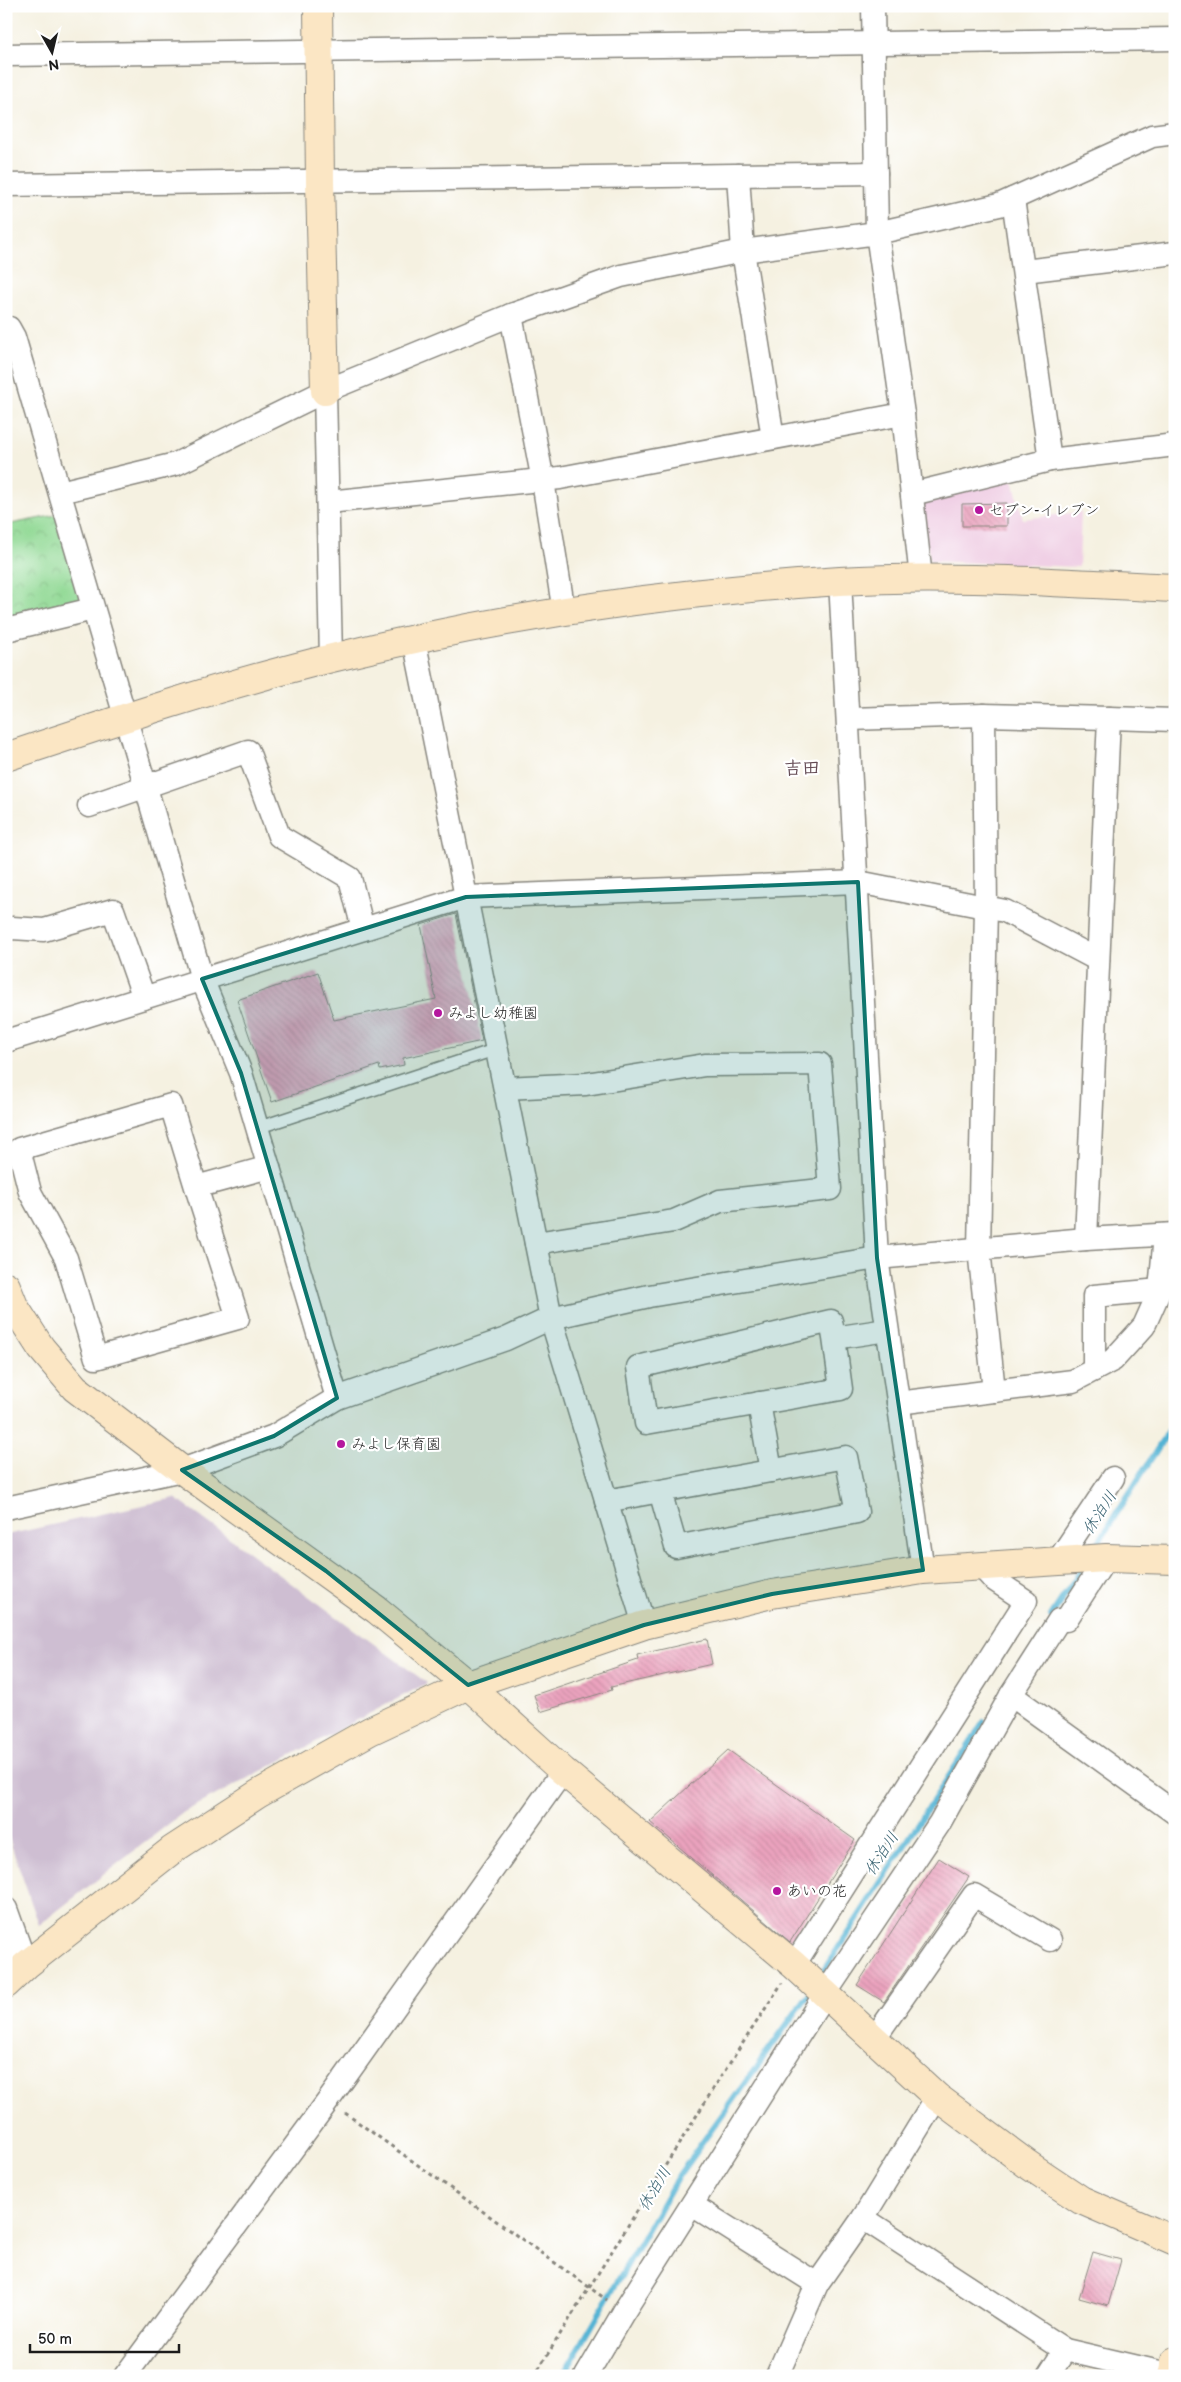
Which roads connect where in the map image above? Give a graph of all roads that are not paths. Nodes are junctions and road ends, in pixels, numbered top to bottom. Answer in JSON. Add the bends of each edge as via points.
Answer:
{"nodes":[{"id":1,"x":318,"y":6,"type":"edge"},
{"id":2,"x":873,"y":6,"type":"edge"},
{"id":3,"x":1175,"y":39,"type":"edge"},
{"id":4,"x":873,"y":43,"type":"junction"},
{"id":5,"x":319,"y":50,"type":"junction"},
{"id":6,"x":6,"y":55,"type":"edge"},
{"id":7,"x":1175,"y":133,"type":"edge"},
{"id":8,"x":876,"y":173,"type":"junction"},
{"id":9,"x":738,"y":174,"type":"junction"},
{"id":10,"x":320,"y":181,"type":"junction"},
{"id":11,"x":6,"y":185,"type":"edge"},
{"id":12,"x":1012,"y":199,"type":"junction"},
{"id":13,"x":877,"y":233,"type":"junction"},
{"id":14,"x":743,"y":251,"type":"junction"},
{"id":15,"x":1175,"y":253,"type":"edge"},
{"id":16,"x":1024,"y":272,"type":"junction"},
{"id":17,"x":511,"y":316,"type":"junction"},
{"id":18,"x":6,"y":328,"type":"edge"},
{"id":19,"x":325,"y":391,"type":"junction"},
{"id":20,"x":903,"y":414,"type":"junction"},
{"id":21,"x":773,"y":438,"type":"junction"},
{"id":22,"x":1175,"y":445,"type":"edge"},
{"id":23,"x":1050,"y":460,"type":"junction"},
{"id":24,"x":543,"y":481,"type":"junction"},
{"id":25,"x":60,"y":492,"type":"junction"},
{"id":26,"x":912,"y":494,"type":"junction"},
{"id":27,"x":328,"y":502,"type":"junction"},
{"id":28,"x":921,"y":578,"type":"junction"},
{"id":29,"x":840,"y":581,"type":"junction"},
{"id":30,"x":1175,"y":588,"type":"edge"},
{"id":31,"x":93,"y":610,"type":"junction"},
{"id":32,"x":564,"y":612,"type":"junction"},
{"id":33,"x":6,"y":630,"type":"edge"},
{"id":34,"x":414,"y":639,"type":"junction"},
{"id":35,"x":331,"y":658,"type":"junction"},
{"id":36,"x":984,"y":714,"type":"junction"},
{"id":37,"x":126,"y":717,"type":"junction"},
{"id":38,"x":1109,"y":718,"type":"junction"},
{"id":39,"x":849,"y":719,"type":"junction"},
{"id":40,"x":1175,"y":720,"type":"edge"},
{"id":41,"x":6,"y":757,"type":"edge"},
{"id":42,"x":146,"y":785,"type":"junction"},
{"id":43,"x":89,"y":806,"type":"dead end"},
{"id":44,"x":858,"y":882,"type":"junction"},
{"id":45,"x":466,"y":897,"type":"junction"},
{"id":46,"x":986,"y":907,"type":"junction"},
{"id":47,"x":364,"y":929,"type":"junction"},
{"id":48,"x":6,"y":930,"type":"edge"},
{"id":49,"x":1098,"y":960,"type":"junction"},
{"id":50,"x":202,"y":979,"type":"junction"},
{"id":51,"x":144,"y":998,"type":"junction"},
{"id":52,"x":6,"y":1041,"type":"edge"},
{"id":53,"x":497,"y":1049,"type":"junction"},
{"id":54,"x":505,"y":1088,"type":"junction"},
{"id":55,"x":257,"y":1128,"type":"junction"},
{"id":56,"x":269,"y":1167,"type":"junction"},
{"id":57,"x":196,"y":1187,"type":"junction"},
{"id":58,"x":1170,"y":1235,"type":"edge"},
{"id":59,"x":1086,"y":1239,"type":"junction"},
{"id":60,"x":536,"y":1244,"type":"junction"},
{"id":61,"x":980,"y":1249,"type":"junction"},
{"id":62,"x":877,"y":1258,"type":"junction"},
{"id":63,"x":6,"y":1286,"type":"edge"},
{"id":64,"x":1160,"y":1290,"type":"junction"},
{"id":65,"x":551,"y":1318,"type":"junction"},
{"id":66,"x":887,"y":1330,"type":"junction"},
{"id":67,"x":834,"y":1338,"type":"junction"},
{"id":68,"x":1094,"y":1370,"type":"junction"},
{"id":69,"x":994,"y":1391,"type":"junction"},
{"id":70,"x":337,"y":1398,"type":"junction"},
{"id":71,"x":759,"y":1403,"type":"junction"},
{"id":72,"x":898,"y":1403,"type":"junction"},
{"id":73,"x":182,"y":1470,"type":"junction"},
{"id":74,"x":771,"y":1471,"type":"junction"},
{"id":75,"x":1113,"y":1478,"type":"dead end"},
{"id":76,"x":660,"y":1492,"type":"junction"},
{"id":77,"x":606,"y":1501,"type":"junction"},
{"id":78,"x":6,"y":1508,"type":"edge"},
{"id":79,"x":1100,"y":1560,"type":"junction"},
{"id":80,"x":1175,"y":1560,"type":"edge"},
{"id":81,"x":1062,"y":1562,"type":"junction"},
{"id":82,"x":982,"y":1566,"type":"junction"},
{"id":83,"x":923,"y":1570,"type":"junction"},
{"id":84,"x":644,"y":1625,"type":"junction"},
{"id":85,"x":468,"y":1685,"type":"junction"},
{"id":86,"x":1011,"y":1695,"type":"junction"},
{"id":87,"x":563,"y":1771,"type":"junction"},
{"id":88,"x":1175,"y":1813,"type":"edge"},
{"id":89,"x":6,"y":1909,"type":"edge"},
{"id":90,"x":1050,"y":1940,"type":"dead end"},
{"id":91,"x":26,"y":1965,"type":"junction"},
{"id":92,"x":808,"y":1978,"type":"junction"},
{"id":93,"x":6,"y":1984,"type":"edge"},
{"id":94,"x":874,"y":2039,"type":"junction"},
{"id":95,"x":937,"y":2097,"type":"junction"},
{"id":96,"x":692,"y":2205,"type":"junction"},
{"id":97,"x":863,"y":2218,"type":"junction"},
{"id":98,"x":1175,"y":2241,"type":"edge"},
{"id":99,"x":817,"y":2284,"type":"junction"},
{"id":100,"x":1065,"y":2350,"type":"junction"},
{"id":101,"x":1175,"y":2361,"type":"edge"},
{"id":102,"x":594,"y":2373,"type":"edge"},
{"id":103,"x":125,"y":2376,"type":"edge"},
{"id":104,"x":777,"y":2376,"type":"edge"},
{"id":105,"x":1048,"y":2376,"type":"edge"},
{"id":106,"x":1172,"y":2376,"type":"edge"}],
"edges":[{"from":1,"to":5,"type":"street"},
{"from":2,"to":4,"type":"street"},
{"from":3,"to":4,"type":"street"},
{"from":4,"to":5,"type":"street"},
{"from":4,"to":8,"type":"street"},
{"from":5,"to":6,"type":"street"},
{"from":5,"to":10,"type":"street"},
{"from":7,"to":12,"type":"street","via":[[1152,136]]},
{"from":8,"to":9,"type":"street"},
{"from":8,"to":13,"type":"street"},
{"from":9,"to":10,"type":"street"},
{"from":9,"to":14,"type":"street"},
{"from":10,"to":11,"type":"street"},
{"from":10,"to":19,"type":"street"},
{"from":12,"to":13,"type":"street","via":[[999,205]]},
{"from":12,"to":16,"type":"street"},
{"from":13,"to":14,"type":"street"},
{"from":13,"to":20,"type":"street"},
{"from":14,"to":17,"type":"street","via":[[622,276]]},
{"from":14,"to":21,"type":"street"},
{"from":15,"to":16,"type":"street"},
{"from":16,"to":23,"type":"street"},
{"from":17,"to":19,"type":"street"},
{"from":17,"to":24,"type":"street"},
{"from":18,"to":25,"type":"street","via":[[14,337]]},
{"from":19,"to":25,"type":"street","via":[[176,464]]},
{"from":19,"to":27,"type":"street"},
{"from":20,"to":21,"type":"street"},
{"from":20,"to":26,"type":"street"},
{"from":21,"to":24,"type":"street"},
{"from":22,"to":23,"type":"street"},
{"from":23,"to":26,"type":"street"},
{"from":24,"to":27,"type":"street"},
{"from":24,"to":32,"type":"street"},
{"from":25,"to":31,"type":"street"},
{"from":26,"to":28,"type":"street"},
{"from":27,"to":35,"type":"street"},
{"from":28,"to":29,"type":"street"},
{"from":28,"to":30,"type":"street"},
{"from":29,"to":32,"type":"street","via":[[682,595]]},
{"from":29,"to":39,"type":"street"},
{"from":31,"to":33,"type":"street"},
{"from":31,"to":37,"type":"street"},
{"from":32,"to":34,"type":"street"},
{"from":34,"to":35,"type":"street"},
{"from":34,"to":45,"type":"street"},
{"from":35,"to":37,"type":"street"},
{"from":36,"to":38,"type":"street"},
{"from":36,"to":39,"type":"street"},
{"from":36,"to":46,"type":"street"},
{"from":37,"to":41,"type":"street"},
{"from":37,"to":42,"type":"street"},
{"from":38,"to":40,"type":"street"},
{"from":38,"to":49,"type":"street"},
{"from":39,"to":44,"type":"street"},
{"from":42,"to":43,"type":"street"},
{"from":42,"to":47,"type":"street","via":[[248,750],[280,836],[350,878]]},
{"from":42,"to":50,"type":"street"},
{"from":44,"to":45,"type":"street"},
{"from":44,"to":46,"type":"street"},
{"from":44,"to":62,"type":"street"},
{"from":45,"to":47,"type":"street"},
{"from":45,"to":53,"type":"street"},
{"from":46,"to":49,"type":"street","via":[[1005,910]]},
{"from":46,"to":61,"type":"street"},
{"from":47,"to":50,"type":"street"},
{"from":48,"to":51,"type":"street","via":[[44,930],[112,910]]},
{"from":49,"to":59,"type":"street"},
{"from":50,"to":51,"type":"street"},
{"from":50,"to":55,"type":"street","via":[[241,1073]]},
{"from":51,"to":52,"type":"street"},
{"from":53,"to":54,"type":"street"},
{"from":53,"to":55,"type":"lane"},
{"from":54,"to":60,"type":"street"},
{"from":54,"to":60,"type":"street","via":[[586,1084],[705,1065],[820,1064],[830,1190],[720,1201],[674,1221]]},
{"from":55,"to":56,"type":"street"},
{"from":56,"to":57,"type":"street"},
{"from":56,"to":70,"type":"street"},
{"from":57,"to":57,"type":"street","via":[[238,1318],[96,1358],[66,1258],[30,1192],[19,1149],[171,1104]]},
{"from":58,"to":59,"type":"street"},
{"from":58,"to":64,"type":"street"},
{"from":59,"to":61,"type":"street"},
{"from":60,"to":65,"type":"street"},
{"from":61,"to":62,"type":"street"},
{"from":61,"to":69,"type":"street"},
{"from":62,"to":65,"type":"street","via":[[648,1296]]},
{"from":62,"to":66,"type":"street"},
{"from":63,"to":73,"type":"street","via":[[14,1306],[42,1348],[75,1388]]},
{"from":64,"to":68,"type":"street","via":[[1144,1326],[1113,1360]]},
{"from":64,"to":68,"type":"street","via":[[1094,1296]]},
{"from":65,"to":70,"type":"street","via":[[506,1339]]},
{"from":65,"to":77,"type":"street"},
{"from":66,"to":67,"type":"street"},
{"from":66,"to":72,"type":"street"},
{"from":67,"to":71,"type":"street","via":[[841,1389]]},
{"from":67,"to":71,"type":"street","via":[[831,1321],[638,1367],[646,1422]]},
{"from":68,"to":69,"type":"street","via":[[1073,1381]]},
{"from":69,"to":72,"type":"street"},
{"from":70,"to":73,"type":"street","via":[[274,1436]]},
{"from":71,"to":74,"type":"street"},
{"from":72,"to":83,"type":"street"},
{"from":73,"to":78,"type":"street"},
{"from":73,"to":85,"type":"street","via":[[377,1610]]},
{"from":74,"to":76,"type":"street"},
{"from":74,"to":76,"type":"street","via":[[846,1457],[857,1512],[676,1547]]},
{"from":75,"to":81,"type":"street"},
{"from":76,"to":77,"type":"street"},
{"from":77,"to":84,"type":"street"},
{"from":79,"to":80,"type":"street"},
{"from":79,"to":81,"type":"street"},
{"from":79,"to":86,"type":"street","via":[[1066,1620],[1059,1620]]},
{"from":81,"to":82,"type":"street"},
{"from":82,"to":83,"type":"street"},
{"from":82,"to":92,"type":"street","via":[[993,1579],[1026,1601]]},
{"from":83,"to":84,"type":"street","via":[[772,1594]]},
{"from":84,"to":85,"type":"street"},
{"from":85,"to":87,"type":"street"},
{"from":85,"to":91,"type":"street","via":[[370,1731],[258,1794],[172,1850]]},
{"from":86,"to":88,"type":"street"},
{"from":86,"to":92,"type":"street","via":[[938,1824]]},
{"from":87,"to":92,"type":"street"},
{"from":87,"to":103,"type":"street","via":[[328,2101]]},
{"from":89,"to":91,"type":"street"},
{"from":90,"to":94,"type":"street","via":[[974,1895]]},
{"from":91,"to":93,"type":"street"},
{"from":92,"to":94,"type":"street"},
{"from":92,"to":96,"type":"street"},
{"from":94,"to":95,"type":"street"},
{"from":95,"to":97,"type":"street"},
{"from":95,"to":98,"type":"street","via":[[1081,2200]]},
{"from":96,"to":99,"type":"street"},
{"from":96,"to":102,"type":"street","via":[[623,2313]]},
{"from":97,"to":99,"type":"street"},
{"from":97,"to":100,"type":"street"},
{"from":99,"to":104,"type":"street"},
{"from":100,"to":105,"type":"street"},
{"from":100,"to":106,"type":"street"},
{"from":101,"to":106,"type":"street"}]}
